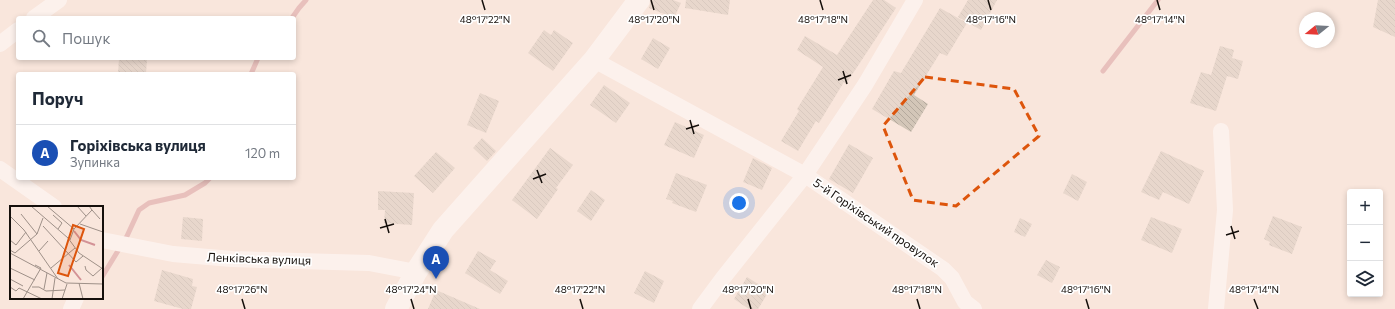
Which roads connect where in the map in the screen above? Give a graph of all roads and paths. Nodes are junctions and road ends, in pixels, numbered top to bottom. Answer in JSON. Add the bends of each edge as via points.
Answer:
{"nodes":[{"id":1,"x":59,"y":0,"type":"edge"},
{"id":2,"x":639,"y":0,"type":"edge"},
{"id":3,"x":915,"y":0,"type":"edge"},
{"id":4,"x":37,"y":16,"type":"edge"},
{"id":5,"x":16,"y":32,"type":"edge"},
{"id":6,"x":0,"y":44,"type":"edge"},
{"id":7,"x":594,"y":60,"type":"junction"},
{"id":8,"x":1221,"y":131,"type":"dead end"},
{"id":9,"x":0,"y":169,"type":"edge"},
{"id":10,"x":805,"y":175,"type":"junction"},
{"id":11,"x":53,"y":206,"type":"edge"},
{"id":12,"x":103,"y":240,"type":"edge"},
{"id":13,"x":416,"y":272,"type":"junction"},
{"id":14,"x":76,"y":299,"type":"edge"},
{"id":15,"x":71,"y":309,"type":"edge"},
{"id":16,"x":396,"y":309,"type":"edge"},
{"id":17,"x":700,"y":309,"type":"edge"},
{"id":18,"x":974,"y":309,"type":"edge"},
{"id":19,"x":1216,"y":309,"type":"edge"}],
"edges":[{"from":1,"to":4,"type":"street"},
{"from":2,"to":7,"type":"street"},
{"from":3,"to":10,"type":"street","via":[[865,85]]},
{"from":5,"to":6,"type":"street"},
{"from":7,"to":10,"type":"street","name":"5-й Горіхівський провулок"},
{"from":7,"to":13,"type":"street","via":[[443,230]]},
{"from":8,"to":19,"type":"street","via":[[1225,210]]},
{"from":9,"to":11,"type":"street"},
{"from":10,"to":17,"type":"street","name":"5-й Горіхівський провулок"},
{"from":10,"to":18,"type":"street","name":"5-й Горіхівський провулок","via":[[943,269],[952,278],[965,302]]},
{"from":12,"to":13,"type":"street","name":"Ленківська вулиця","via":[[173,254],[232,259],[369,263]]},
{"from":13,"to":16,"type":"street"},
{"from":14,"to":15,"type":"street"}]}
